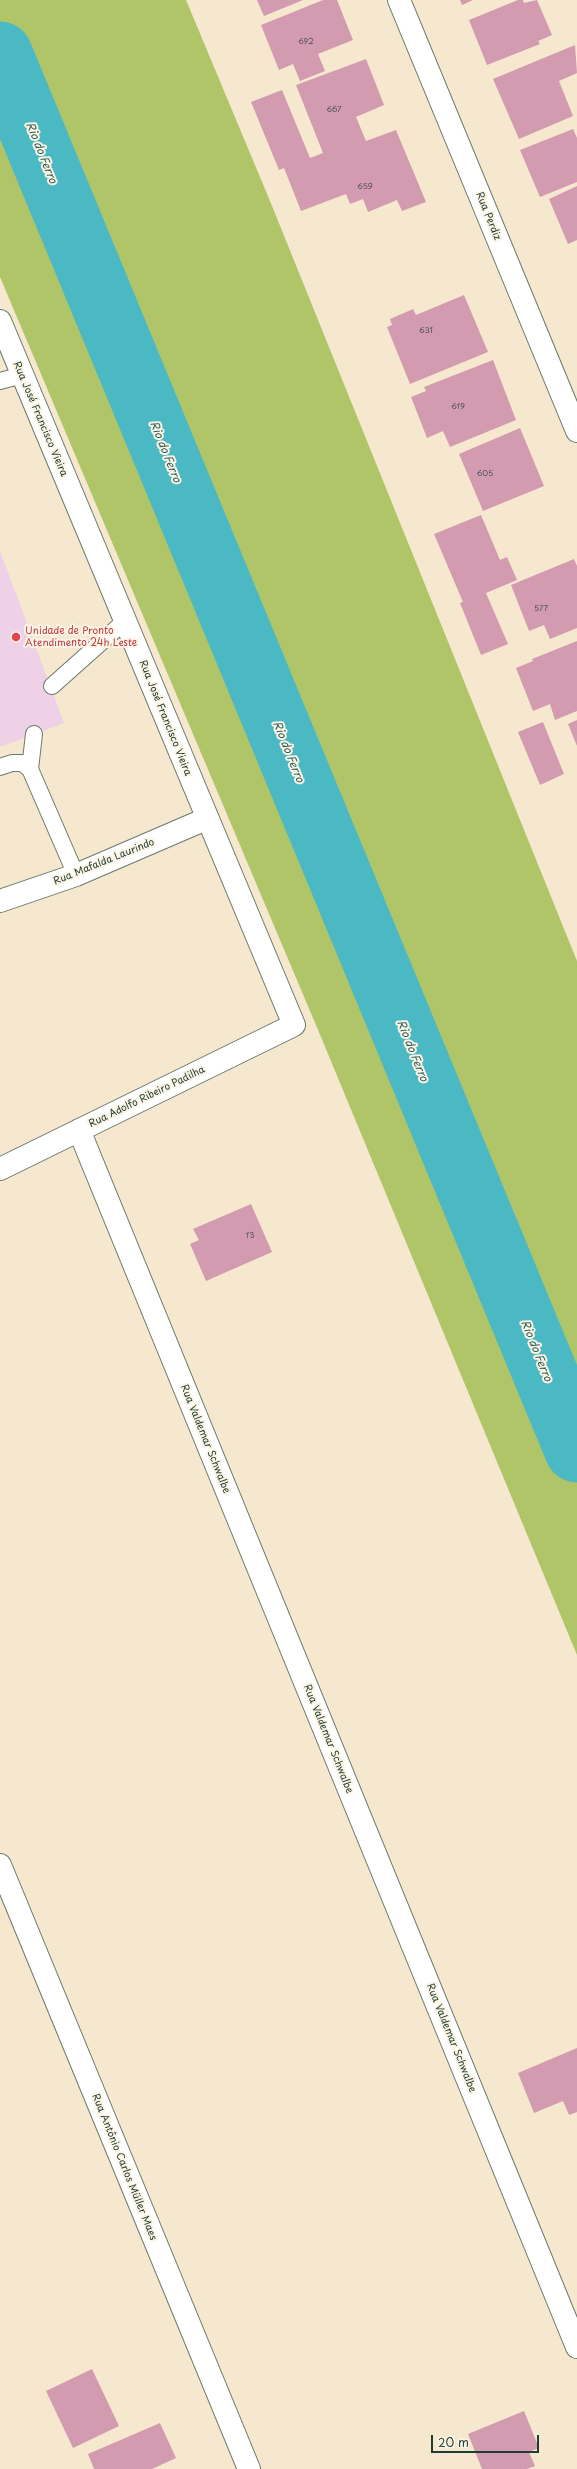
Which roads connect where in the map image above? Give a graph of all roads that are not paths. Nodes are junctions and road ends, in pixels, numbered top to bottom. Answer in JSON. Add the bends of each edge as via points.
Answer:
{"nodes":[{"id":1,"x":398,"y":0,"type":"edge"},
{"id":2,"x":0,"y":321,"type":"edge"},
{"id":3,"x":22,"y":375,"type":"junction"},
{"id":4,"x":0,"y":380,"type":"edge"},
{"id":5,"x":577,"y":431,"type":"edge"},
{"id":6,"x":125,"y":622,"type":"junction"},
{"id":7,"x":52,"y":686,"type":"dead end"},
{"id":8,"x":34,"y":734,"type":"dead end"},
{"id":9,"x":0,"y":767,"type":"edge"},
{"id":10,"x":30,"y":769,"type":"junction"},
{"id":11,"x":206,"y":819,"type":"junction"},
{"id":12,"x":76,"y":875,"type":"junction"},
{"id":13,"x":0,"y":901,"type":"edge"},
{"id":14,"x":294,"y":1025,"type":"joint"},
{"id":15,"x":79,"y":1130,"type":"junction"},
{"id":16,"x":0,"y":1169,"type":"edge"},
{"id":17,"x":0,"y":1865,"type":"edge"},
{"id":18,"x":577,"y":2347,"type":"edge"},
{"id":19,"x":249,"y":2469,"type":"edge"}],
"edges":[{"from":1,"to":5,"type":"street","name":"Rua Perdiz"},
{"from":2,"to":3,"type":"street","name":"Rua José Francisco Vieira"},
{"from":3,"to":4,"type":"lane"},
{"from":3,"to":6,"type":"street","name":"Rua José Francisco Vieira"},
{"from":6,"to":7,"type":"lane"},
{"from":6,"to":11,"type":"street","name":"Rua José Francisco Vieira"},
{"from":8,"to":10,"type":"lane"},
{"from":9,"to":10,"type":"lane","via":[[22,763]]},
{"from":10,"to":12,"type":"lane"},
{"from":11,"to":12,"type":"street","name":"Rua Mafalda Laurindo"},
{"from":11,"to":14,"type":"street","name":"Rua José Francisco Vieira"},
{"from":12,"to":13,"type":"street","name":"Rua Mafalda Laurindo"},
{"from":14,"to":15,"type":"street","name":"Rua Adolfo Ribeiro Padilha"},
{"from":15,"to":16,"type":"street","name":"Rua Adolfo Ribeiro Padilha"},
{"from":15,"to":18,"type":"street","name":"Rua Valdemar Schwalbe"},
{"from":17,"to":19,"type":"street","name":"Rua Antônio Carlos Müller Maes"}]}
